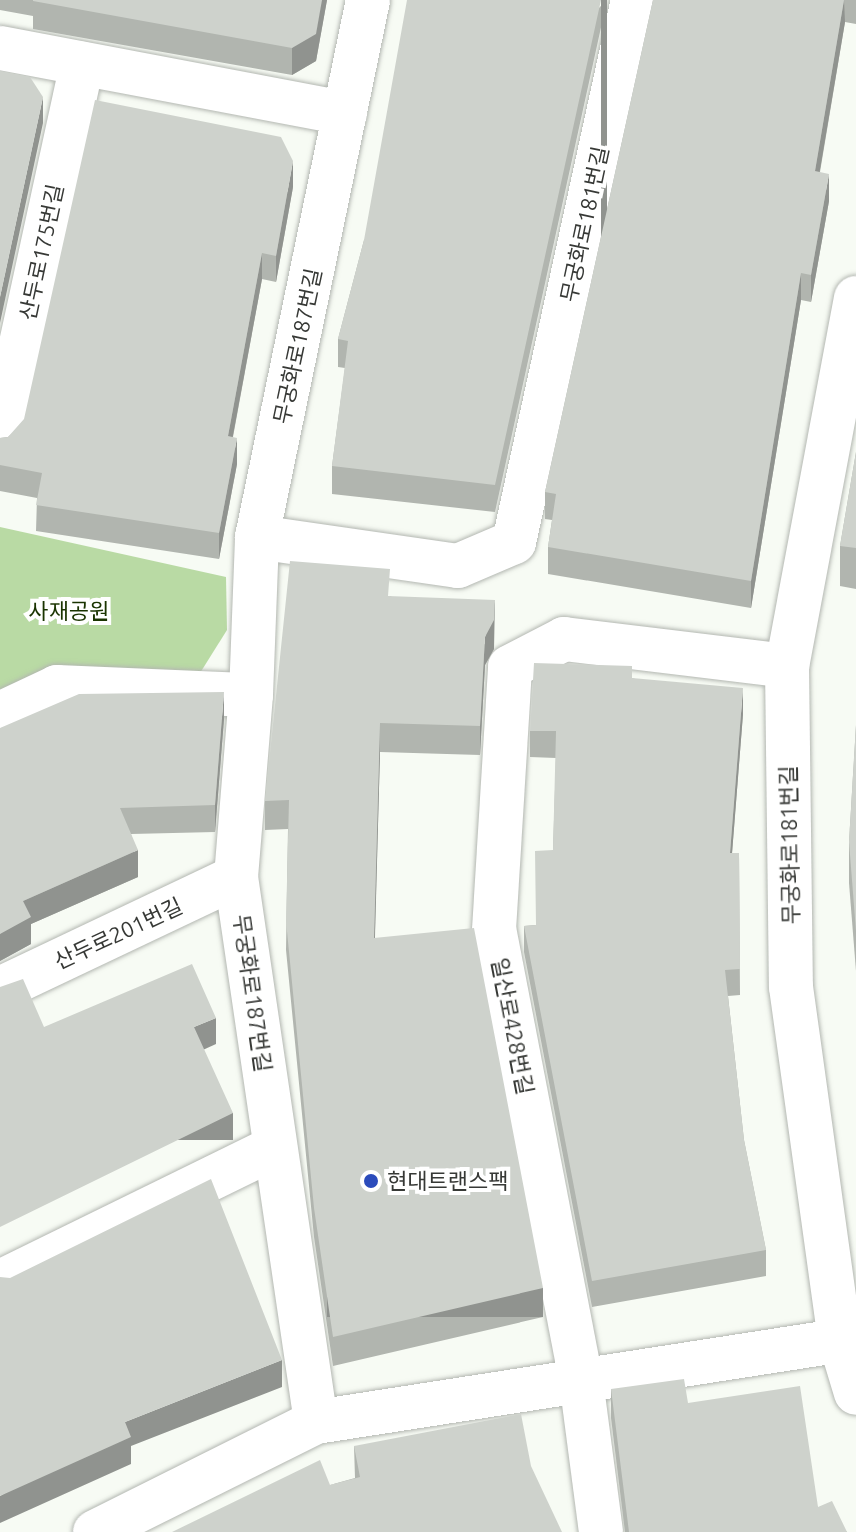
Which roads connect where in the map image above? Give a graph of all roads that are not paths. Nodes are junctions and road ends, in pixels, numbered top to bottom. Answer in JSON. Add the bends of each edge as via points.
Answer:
{"nodes":[{"id":1,"x":368,"y":0,"type":"edge"},
{"id":2,"x":633,"y":0,"type":"edge"},
{"id":3,"x":0,"y":48,"type":"edge"},
{"id":4,"x":82,"y":64,"type":"junction"},
{"id":5,"x":345,"y":113,"type":"junction"},
{"id":6,"x":856,"y":298,"type":"edge"},
{"id":7,"x":0,"y":440,"type":"edge"},
{"id":8,"x":257,"y":537,"type":"junction"},
{"id":9,"x":787,"y":666,"type":"junction"},
{"id":10,"x":251,"y":695,"type":"junction"},
{"id":11,"x":0,"y":714,"type":"edge"},
{"id":12,"x":236,"y":877,"type":"junction"},
{"id":13,"x":0,"y":989,"type":"edge"},
{"id":14,"x":275,"y":1147,"type":"junction"},
{"id":15,"x":0,"y":1282,"type":"edge"},
{"id":16,"x":848,"y":1339,"type":"edge"},
{"id":17,"x":581,"y":1380,"type":"junction"},
{"id":18,"x":856,"y":1393,"type":"edge"},
{"id":19,"x":316,"y":1422,"type":"junction"},
{"id":20,"x":95,"y":1532,"type":"edge"},
{"id":21,"x":601,"y":1532,"type":"edge"}],
"edges":[{"from":1,"to":5,"type":"street","name":"무궁화로187번길"},
{"from":2,"to":8,"type":"street","name":"무궁화로181번길","via":[[514,542],[458,566]]},
{"from":3,"to":4,"type":"street"},
{"from":4,"to":5,"type":"street"},
{"from":4,"to":7,"type":"street","name":"산두로175번길"},
{"from":5,"to":8,"type":"street","name":"무궁화로187번길"},
{"from":6,"to":9,"type":"street","name":"무궁화로181번길"},
{"from":8,"to":10,"type":"street","name":"무궁화로187번길"},
{"from":9,"to":16,"type":"street","name":"무궁화로181번길","via":[[791,987]]},
{"from":9,"to":17,"type":"street","name":"일산로428번길","via":[[564,639],[510,667],[494,930]]},
{"from":10,"to":11,"type":"street","via":[[57,687]]},
{"from":10,"to":12,"type":"street","name":"무궁화로187번길"},
{"from":12,"to":13,"type":"street","name":"산두로201번길"},
{"from":12,"to":14,"type":"street","name":"무궁화로187번길"},
{"from":14,"to":15,"type":"street"},
{"from":14,"to":19,"type":"street","name":"무궁화로187번길"},
{"from":16,"to":17,"type":"street"},
{"from":16,"to":18,"type":"street","name":"무궁화로181번길"},
{"from":17,"to":19,"type":"street"},
{"from":17,"to":21,"type":"street","name":"일산로428번길"},
{"from":19,"to":20,"type":"street"}]}
